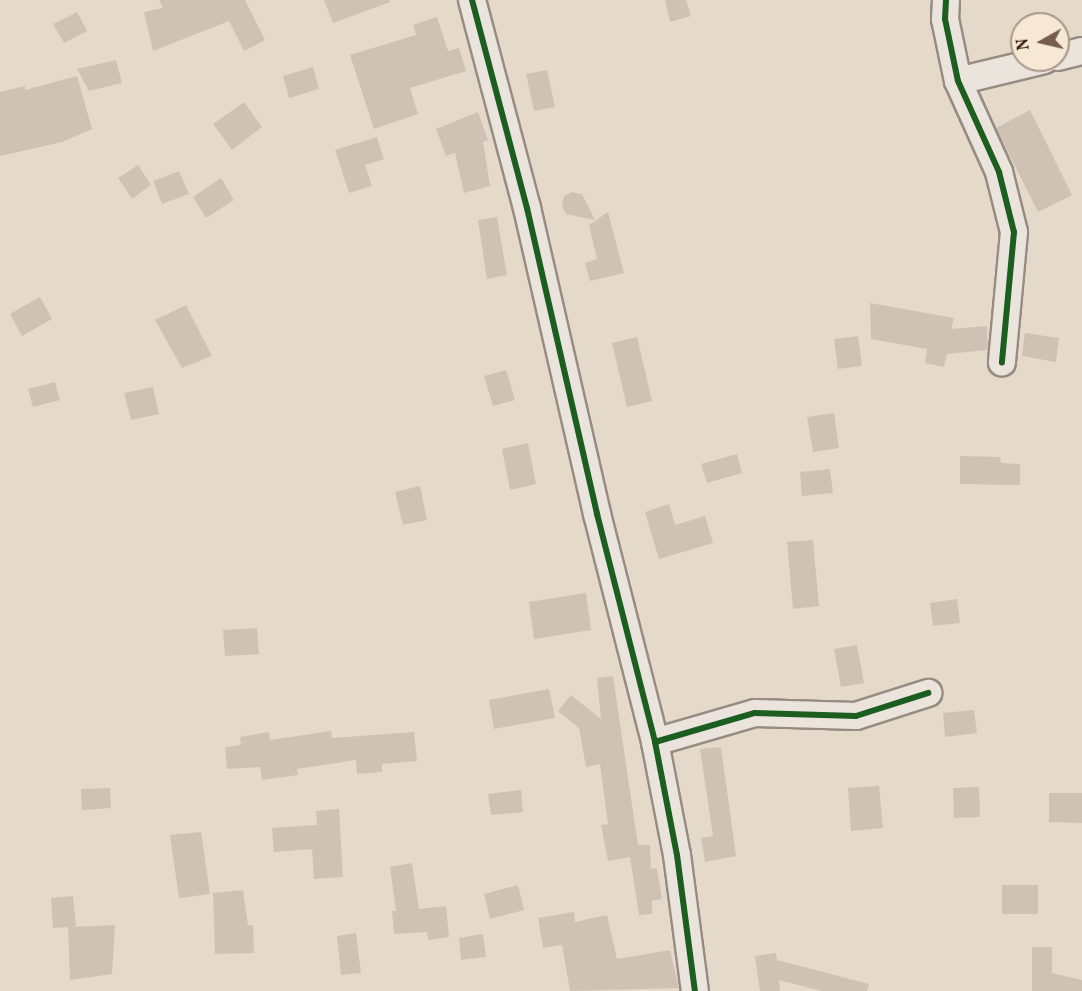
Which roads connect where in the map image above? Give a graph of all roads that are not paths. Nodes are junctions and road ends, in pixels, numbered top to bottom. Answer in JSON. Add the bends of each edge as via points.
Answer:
{"nodes":[{"id":1,"x":472,"y":0,"type":"edge"},
{"id":2,"x":946,"y":0,"type":"edge"},
{"id":3,"x":1010,"y":68,"type":"edge"},
{"id":4,"x":958,"y":81,"type":"junction"},
{"id":5,"x":1002,"y":362,"type":"dead end"},
{"id":6,"x":928,"y":693,"type":"dead end"},
{"id":7,"x":655,"y":742,"type":"junction"},
{"id":8,"x":695,"y":991,"type":"edge"}],
"edges":[{"from":1,"to":7,"type":"street","via":[[527,208],[597,514]]},
{"from":2,"to":4,"type":"street","via":[[945,19]]},
{"from":3,"to":4,"type":"street"},
{"from":4,"to":5,"type":"street","via":[[999,172],[1014,232]]},
{"from":6,"to":7,"type":"street","via":[[856,716],[755,713]]},
{"from":7,"to":8,"type":"street","via":[[677,855]]}]}
